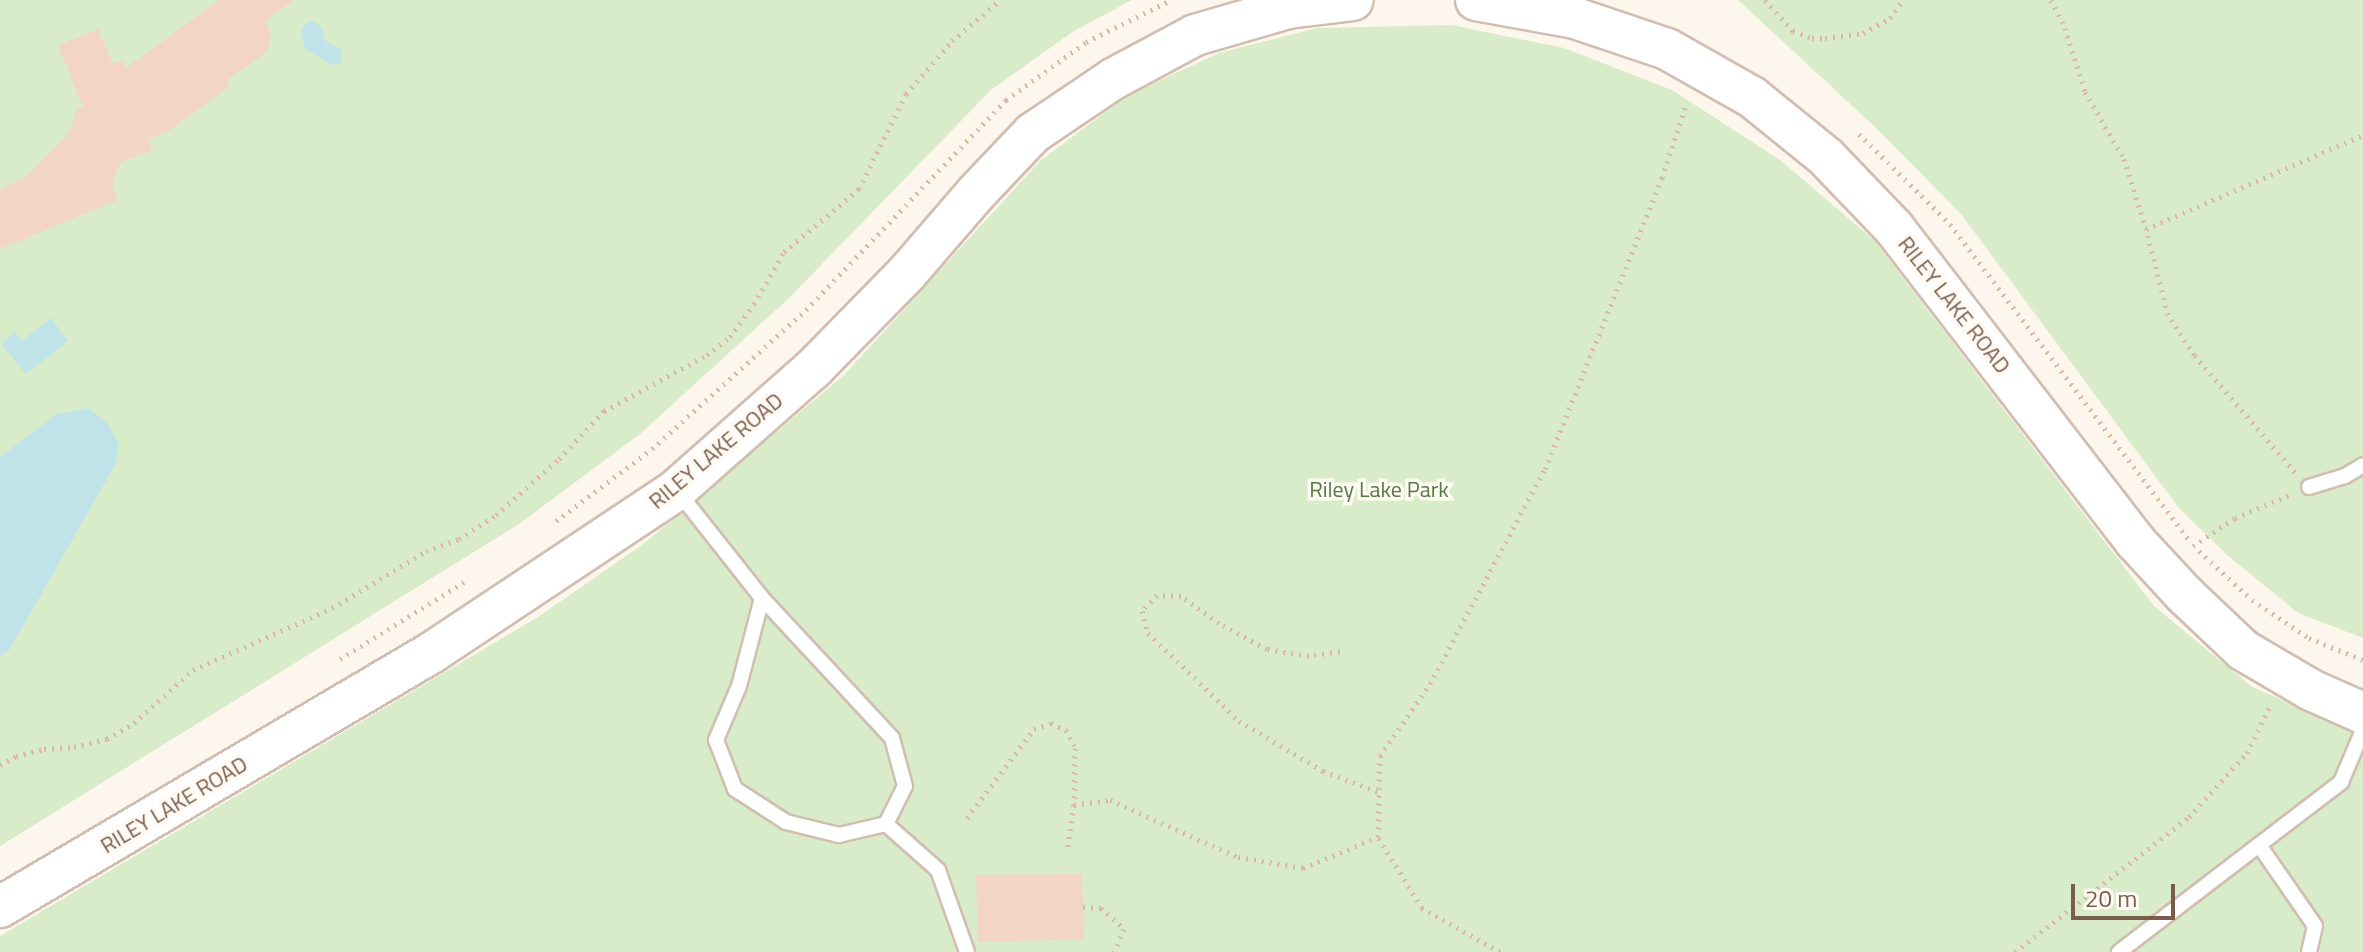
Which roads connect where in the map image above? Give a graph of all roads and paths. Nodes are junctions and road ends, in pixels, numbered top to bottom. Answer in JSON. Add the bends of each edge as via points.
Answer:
{"nodes":[{"id":1,"x":1000,"y":0,"type":"edge"},
{"id":2,"x":1171,"y":0,"type":"edge"},
{"id":3,"x":1353,"y":0,"type":"edge"},
{"id":4,"x":1476,"y":0,"type":"edge"},
{"id":5,"x":1765,"y":0,"type":"edge"},
{"id":6,"x":1903,"y":0,"type":"edge"},
{"id":7,"x":2051,"y":0,"type":"edge"},
{"id":8,"x":1699,"y":67,"type":"junction"},
{"id":9,"x":2363,"y":135,"type":"edge"},
{"id":10,"x":2146,"y":229,"type":"junction"},
{"id":11,"x":2363,"y":465,"type":"edge"},
{"id":12,"x":2309,"y":487,"type":"junction"},
{"id":13,"x":676,"y":490,"type":"junction"},
{"id":14,"x":545,"y":529,"type":"dead end"},
{"id":15,"x":2193,"y":546,"type":"dead end"},
{"id":16,"x":470,"y":578,"type":"dead end"},
{"id":17,"x":762,"y":598,"type":"junction"},
{"id":18,"x":2309,"y":638,"type":"dead end"},
{"id":19,"x":1340,"y":651,"type":"dead end"},
{"id":20,"x":329,"y":666,"type":"dead end"},
{"id":21,"x":2285,"y":675,"type":"junction"},
{"id":22,"x":2363,"y":713,"type":"edge"},
{"id":23,"x":2363,"y":730,"type":"edge"},
{"id":24,"x":0,"y":765,"type":"edge"},
{"id":25,"x":1379,"y":792,"type":"junction"},
{"id":26,"x":1074,"y":805,"type":"junction"},
{"id":27,"x":967,"y":818,"type":"dead end"},
{"id":28,"x":886,"y":824,"type":"junction"},
{"id":29,"x":1378,"y":837,"type":"junction"},
{"id":30,"x":2259,"y":845,"type":"junction"},
{"id":31,"x":1067,"y":851,"type":"dead end"},
{"id":32,"x":0,"y":907,"type":"edge"},
{"id":33,"x":1083,"y":907,"type":"dead end"},
{"id":34,"x":967,"y":952,"type":"edge"},
{"id":35,"x":1114,"y":952,"type":"edge"},
{"id":36,"x":1500,"y":952,"type":"edge"},
{"id":37,"x":2015,"y":952,"type":"edge"},
{"id":38,"x":2119,"y":952,"type":"edge"},
{"id":39,"x":2309,"y":952,"type":"edge"}],
"edges":[{"from":1,"to":24,"type":"path","via":[[952,41],[906,94],[859,189],[784,252],[730,337],[707,355],[604,411],[496,515],[459,539],[426,551],[332,608],[193,670],[134,723],[107,739],[30,752]]},
{"from":2,"to":14,"type":"path","via":[[1086,42],[1006,100],[806,310],[652,449]]},
{"from":3,"to":13,"type":"street","name":"RILEY LAKE ROAD","via":[[1288,8],[1195,35],[1113,79],[1033,133],[813,369]]},
{"from":4,"to":8,"type":"street","name":"RILEY LAKE ROAD","via":[[1575,18],[1667,49]]},
{"from":5,"to":6,"type":"path","via":[[1793,31],[1825,38],[1863,33],[1890,18]]},
{"from":7,"to":10,"type":"path","via":[[2085,92],[2124,159]]},
{"from":8,"to":21,"type":"street","name":"RILEY LAKE ROAD","via":[[1752,97],[1826,157],[1894,228],[2135,541],[2243,650]]},
{"from":8,"to":25,"type":"path","via":[[1662,178],[1545,469],[1430,684],[1380,756]]},
{"from":9,"to":10,"type":"path"},
{"from":10,"to":12,"type":"path","via":[[2168,315],[2248,421]]},
{"from":11,"to":12,"type":"lane"},
{"from":12,"to":15,"type":"path","via":[[2235,518]]},
{"from":13,"to":17,"type":"lane"},
{"from":13,"to":32,"type":"street","name":"RILEY LAKE ROAD","via":[[431,653]]},
{"from":16,"to":20,"type":"path"},
{"from":17,"to":28,"type":"lane","via":[[892,738],[905,786]]},
{"from":17,"to":28,"type":"lane","via":[[739,686],[716,740],[735,789],[786,822],[839,835]]},
{"from":18,"to":21,"type":"path"},
{"from":19,"to":25,"type":"path","via":[[1309,656],[1267,649],[1181,596],[1157,595],[1142,611],[1148,633],[1239,721],[1323,771]]},
{"from":21,"to":22,"type":"street","name":"RILEY LAKE ROAD"},
{"from":21,"to":37,"type":"path","via":[[2247,753],[2189,817]]},
{"from":23,"to":30,"type":"lane","via":[[2341,782]]},
{"from":25,"to":29,"type":"path"},
{"from":26,"to":27,"type":"path","via":[[1075,748],[1066,730],[1051,723],[1034,729]]},
{"from":26,"to":29,"type":"path","via":[[1110,800],[1238,857],[1303,868]]},
{"from":26,"to":31,"type":"path"},
{"from":28,"to":34,"type":"lane","via":[[938,870]]},
{"from":29,"to":36,"type":"path","via":[[1422,908]]},
{"from":30,"to":38,"type":"lane"},
{"from":30,"to":39,"type":"lane","via":[[2315,926]]},
{"from":33,"to":35,"type":"path","via":[[1101,908],[1124,929]]}]}
